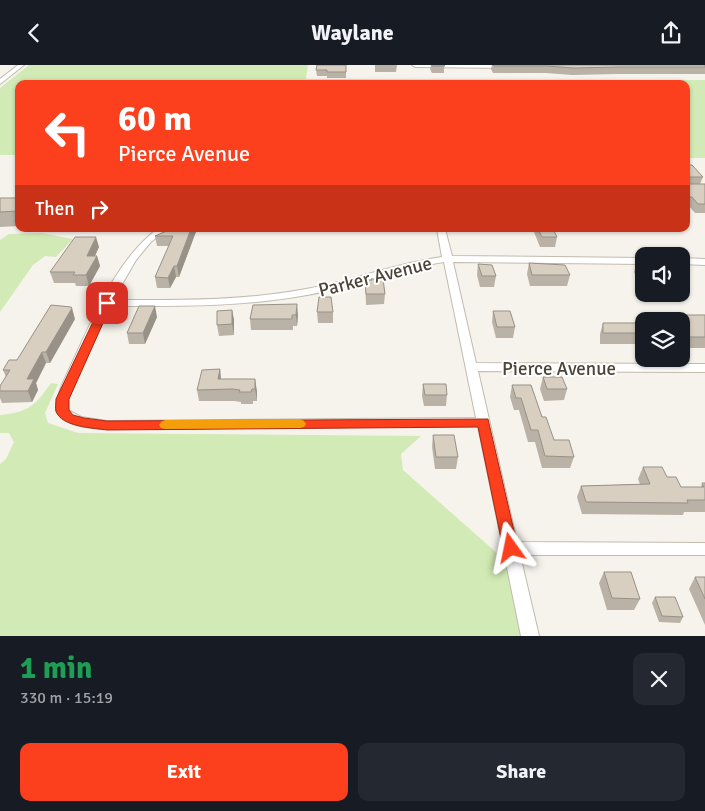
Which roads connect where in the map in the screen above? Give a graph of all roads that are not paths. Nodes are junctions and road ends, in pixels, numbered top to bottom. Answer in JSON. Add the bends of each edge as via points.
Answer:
{"nodes":[{"id":1,"x":21,"y":65,"type":"edge"},
{"id":2,"x":415,"y":65,"type":"edge"},
{"id":3,"x":513,"y":66,"type":"edge"},
{"id":4,"x":0,"y":81,"type":"edge"},
{"id":5,"x":158,"y":232,"type":"edge"},
{"id":6,"x":442,"y":232,"type":"edge"},
{"id":7,"x":447,"y":259,"type":"junction"},
{"id":8,"x":635,"y":261,"type":"edge"},
{"id":9,"x":690,"y":261,"type":"edge"},
{"id":10,"x":705,"y":261,"type":"edge"},
{"id":11,"x":107,"y":303,"type":"junction"},
{"id":12,"x":472,"y":367,"type":"junction"},
{"id":13,"x":705,"y":368,"type":"edge"},
{"id":14,"x":484,"y":422,"type":"junction"},
{"id":15,"x":511,"y":548,"type":"junction"},
{"id":16,"x":705,"y":549,"type":"edge"},
{"id":17,"x":530,"y":636,"type":"edge"}],
"edges":[{"from":1,"to":4,"type":"street"},
{"from":2,"to":3,"type":"street"},
{"from":5,"to":11,"type":"street","via":[[141,246]]},
{"from":6,"to":7,"type":"street"},
{"from":7,"to":8,"type":"street","name":"Parker Avenue"},
{"from":7,"to":11,"type":"street","name":"Parker Avenue","via":[[407,265],[308,292],[260,300]]},
{"from":7,"to":12,"type":"street"},
{"from":9,"to":10,"type":"street"},
{"from":11,"to":14,"type":"street","via":[[62,399],[62,411],[68,418],[107,425]]},
{"from":12,"to":13,"type":"street","name":"Pierce Avenue"},
{"from":12,"to":14,"type":"street"},
{"from":14,"to":15,"type":"street"},
{"from":15,"to":16,"type":"street"},
{"from":15,"to":17,"type":"street"}]}
